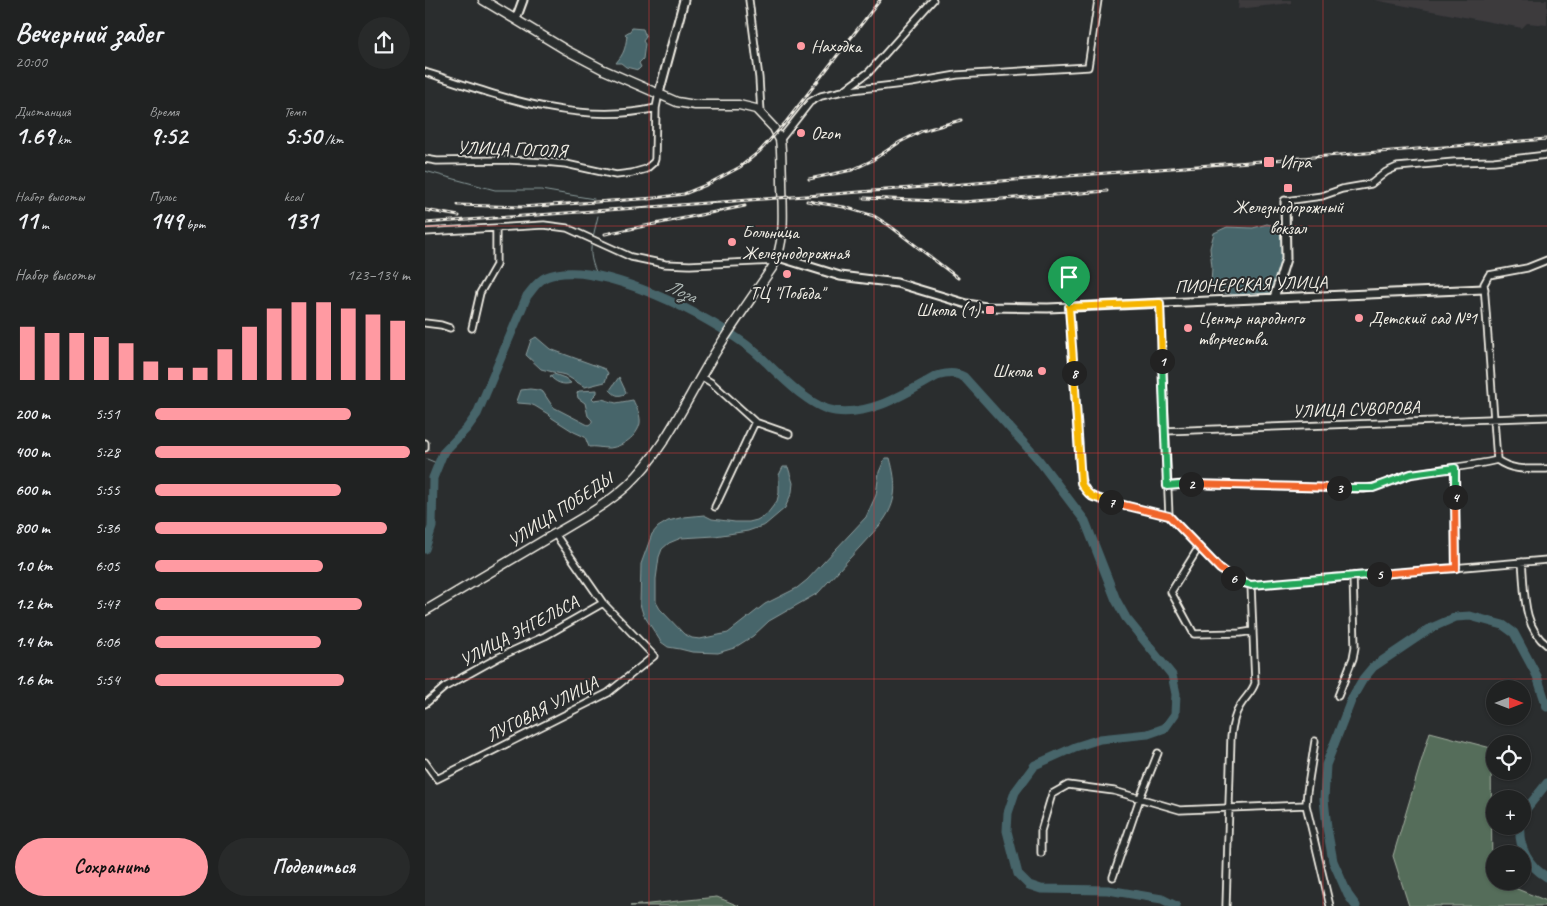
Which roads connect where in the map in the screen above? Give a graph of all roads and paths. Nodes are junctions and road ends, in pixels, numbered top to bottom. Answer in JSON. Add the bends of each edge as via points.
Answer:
{"nodes":[{"id":1,"x":483,"y":0,"type":"edge"},
{"id":2,"x":523,"y":0,"type":"edge"},
{"id":3,"x":684,"y":0,"type":"edge"},
{"id":4,"x":749,"y":0,"type":"edge"},
{"id":5,"x":933,"y":0,"type":"edge"},
{"id":6,"x":1098,"y":0,"type":"edge"},
{"id":7,"x":515,"y":19,"type":"junction"},
{"id":8,"x":425,"y":72,"type":"edge"},
{"id":9,"x":843,"y":91,"type":"junction"},
{"id":10,"x":659,"y":93,"type":"junction"},
{"id":11,"x":656,"y":108,"type":"junction"},
{"id":12,"x":761,"y":113,"type":"junction"},
{"id":13,"x":780,"y":140,"type":"junction"},
{"id":14,"x":1547,"y":154,"type":"edge"},
{"id":15,"x":425,"y":159,"type":"edge"},
{"id":16,"x":1285,"y":201,"type":"joint"},
{"id":17,"x":496,"y":228,"type":"junction"},
{"id":18,"x":425,"y":232,"type":"edge"},
{"id":19,"x":777,"y":259,"type":"junction"},
{"id":20,"x":1547,"y":260,"type":"edge"},
{"id":21,"x":1484,"y":289,"type":"junction"},
{"id":22,"x":1274,"y":298,"type":"junction"},
{"id":23,"x":1160,"y":303,"type":"junction"},
{"id":24,"x":1069,"y":307,"type":"junction"},
{"id":25,"x":425,"y":323,"type":"edge"},
{"id":26,"x":450,"y":328,"type":"dead end"},
{"id":27,"x":472,"y":328,"type":"dead end"},
{"id":28,"x":702,"y":377,"type":"junction"},
{"id":29,"x":1547,"y":417,"type":"edge"},
{"id":30,"x":1494,"y":418,"type":"junction"},
{"id":31,"x":755,"y":422,"type":"junction"},
{"id":32,"x":1165,"y":431,"type":"junction"},
{"id":33,"x":789,"y":434,"type":"dead end"},
{"id":34,"x":425,"y":442,"type":"edge"},
{"id":35,"x":425,"y":448,"type":"edge"},
{"id":36,"x":1497,"y":460,"type":"junction"},
{"id":37,"x":1455,"y":468,"type":"junction"},
{"id":38,"x":1547,"y":469,"type":"edge"},
{"id":39,"x":1167,"y":486,"type":"junction"},
{"id":40,"x":715,"y":507,"type":"dead end"},
{"id":41,"x":1169,"y":516,"type":"junction"},
{"id":42,"x":555,"y":534,"type":"junction"},
{"id":43,"x":1199,"y":548,"type":"junction"},
{"id":44,"x":1547,"y":560,"type":"edge"},
{"id":45,"x":1522,"y":562,"type":"junction"},
{"id":46,"x":1456,"y":568,"type":"junction"},
{"id":47,"x":1353,"y":576,"type":"junction"},
{"id":48,"x":1251,"y":585,"type":"junction"},
{"id":49,"x":603,"y":604,"type":"junction"},
{"id":50,"x":425,"y":610,"type":"edge"},
{"id":51,"x":1253,"y":631,"type":"junction"},
{"id":52,"x":1547,"y":645,"type":"edge"},
{"id":53,"x":654,"y":656,"type":"joint"},
{"id":54,"x":1338,"y":696,"type":"dead end"},
{"id":55,"x":425,"y":704,"type":"edge"},
{"id":56,"x":1315,"y":741,"type":"dead end"},
{"id":57,"x":1158,"y":753,"type":"dead end"},
{"id":58,"x":425,"y":762,"type":"edge"},
{"id":59,"x":1140,"y":798,"type":"junction"},
{"id":60,"x":1306,"y":805,"type":"junction"},
{"id":61,"x":1228,"y":809,"type":"junction"},
{"id":62,"x":1041,"y":853,"type":"dead end"},
{"id":63,"x":1113,"y":878,"type":"dead end"},
{"id":64,"x":1226,"y":906,"type":"edge"},
{"id":65,"x":1330,"y":906,"type":"edge"}],
"edges":[{"from":1,"to":7,"type":"main road"},
{"from":2,"to":7,"type":"street"},
{"from":3,"to":10,"type":"street"},
{"from":4,"to":12,"type":"street"},
{"from":5,"to":9,"type":"street","via":[[879,63]]},
{"from":6,"to":9,"type":"street","via":[[1088,67],[957,75]]},
{"from":7,"to":10,"type":"main road","via":[[604,70]]},
{"from":8,"to":11,"type":"street","via":[[491,94],[571,112],[617,114]]},
{"from":9,"to":13,"type":"street","via":[[810,102]]},
{"from":10,"to":11,"type":"street"},
{"from":10,"to":12,"type":"main road","via":[[684,104],[746,106]]},
{"from":11,"to":15,"type":"street","name":"УЛИЦА ГОГОЛЯ","via":[[654,162],[646,169],[632,173],[615,175],[545,162]]},
{"from":12,"to":13,"type":"main road"},
{"from":13,"to":19,"type":"main road","via":[[782,221]]},
{"from":14,"to":16,"type":"street","via":[[1397,167],[1371,184]]},
{"from":16,"to":22,"type":"street","via":[[1286,259]]},
{"from":17,"to":18,"type":"street"},
{"from":17,"to":19,"type":"street","via":[[530,225],[567,228],[631,257],[665,264]]},
{"from":17,"to":27,"type":"street","via":[[496,265],[479,293]]},
{"from":19,"to":24,"type":"street","name":"ПИОНЕРСКАЯ УЛИЦА","via":[[841,276],[897,283],[967,304],[1008,308]]},
{"from":19,"to":28,"type":"main road","name":"УЛИЦА ПОБЕДЫ"},
{"from":20,"to":21,"type":"street","via":[[1527,268],[1489,275]]},
{"from":21,"to":22,"type":"street","name":"ПИОНЕРСКАЯ УЛИЦА"},
{"from":21,"to":30,"type":"street"},
{"from":22,"to":23,"type":"street","name":"ПИОНЕРСКАЯ УЛИЦА"},
{"from":23,"to":24,"type":"street","name":"ПИОНЕРСКАЯ УЛИЦА"},
{"from":23,"to":32,"type":"street"},
{"from":24,"to":41,"type":"street","via":[[1081,483],[1092,497]]},
{"from":25,"to":26,"type":"street"},
{"from":28,"to":31,"type":"street"},
{"from":28,"to":42,"type":"main road","name":"УЛИЦА ПОБЕДЫ","via":[[640,472],[615,496]]},
{"from":29,"to":30,"type":"street","name":"УЛИЦА СУВОРОВА"},
{"from":30,"to":32,"type":"street","name":"УЛИЦА СУВОРОВА"},
{"from":30,"to":36,"type":"street"},
{"from":31,"to":33,"type":"street"},
{"from":31,"to":40,"type":"street"},
{"from":32,"to":39,"type":"street"},
{"from":34,"to":35,"type":"street"},
{"from":36,"to":37,"type":"street"},
{"from":36,"to":38,"type":"street","via":[[1515,469]]},
{"from":37,"to":39,"type":"street","via":[[1411,474],[1363,489]]},
{"from":37,"to":46,"type":"street"},
{"from":39,"to":41,"type":"street"},
{"from":41,"to":43,"type":"street"},
{"from":42,"to":49,"type":"street","name":"УЛИЦА ЭНГЕЛЬСА"},
{"from":42,"to":50,"type":"main road","name":"УЛИЦА ПОБЕДЫ"},
{"from":43,"to":48,"type":"street","via":[[1234,579]]},
{"from":43,"to":51,"type":"street","via":[[1171,592],[1194,634]]},
{"from":44,"to":45,"type":"street"},
{"from":45,"to":46,"type":"street"},
{"from":45,"to":52,"type":"street","via":[[1529,620],[1533,630]]},
{"from":46,"to":47,"type":"street"},
{"from":47,"to":48,"type":"street"},
{"from":47,"to":54,"type":"street","via":[[1355,647]]},
{"from":48,"to":51,"type":"street"},
{"from":49,"to":53,"type":"street","name":"УЛИЦА ЭНГЕЛЬСА"},
{"from":49,"to":55,"type":"street","name":"УЛИЦА ЭНГЕЛЬСА","via":[[445,687]]},
{"from":51,"to":61,"type":"street","via":[[1255,682],[1253,690],[1239,706],[1232,727]]},
{"from":53,"to":58,"type":"street","name":"ЛУГОВАЯ УЛИЦА","via":[[608,693],[437,779]]},
{"from":56,"to":60,"type":"street"},
{"from":57,"to":59,"type":"street"},
{"from":59,"to":61,"type":"street","via":[[1180,810]]},
{"from":59,"to":62,"type":"street","via":[[1069,785],[1052,794],[1041,831]]},
{"from":59,"to":63,"type":"street"},
{"from":60,"to":61,"type":"street"},
{"from":60,"to":65,"type":"street"},
{"from":61,"to":64,"type":"street"}]}
